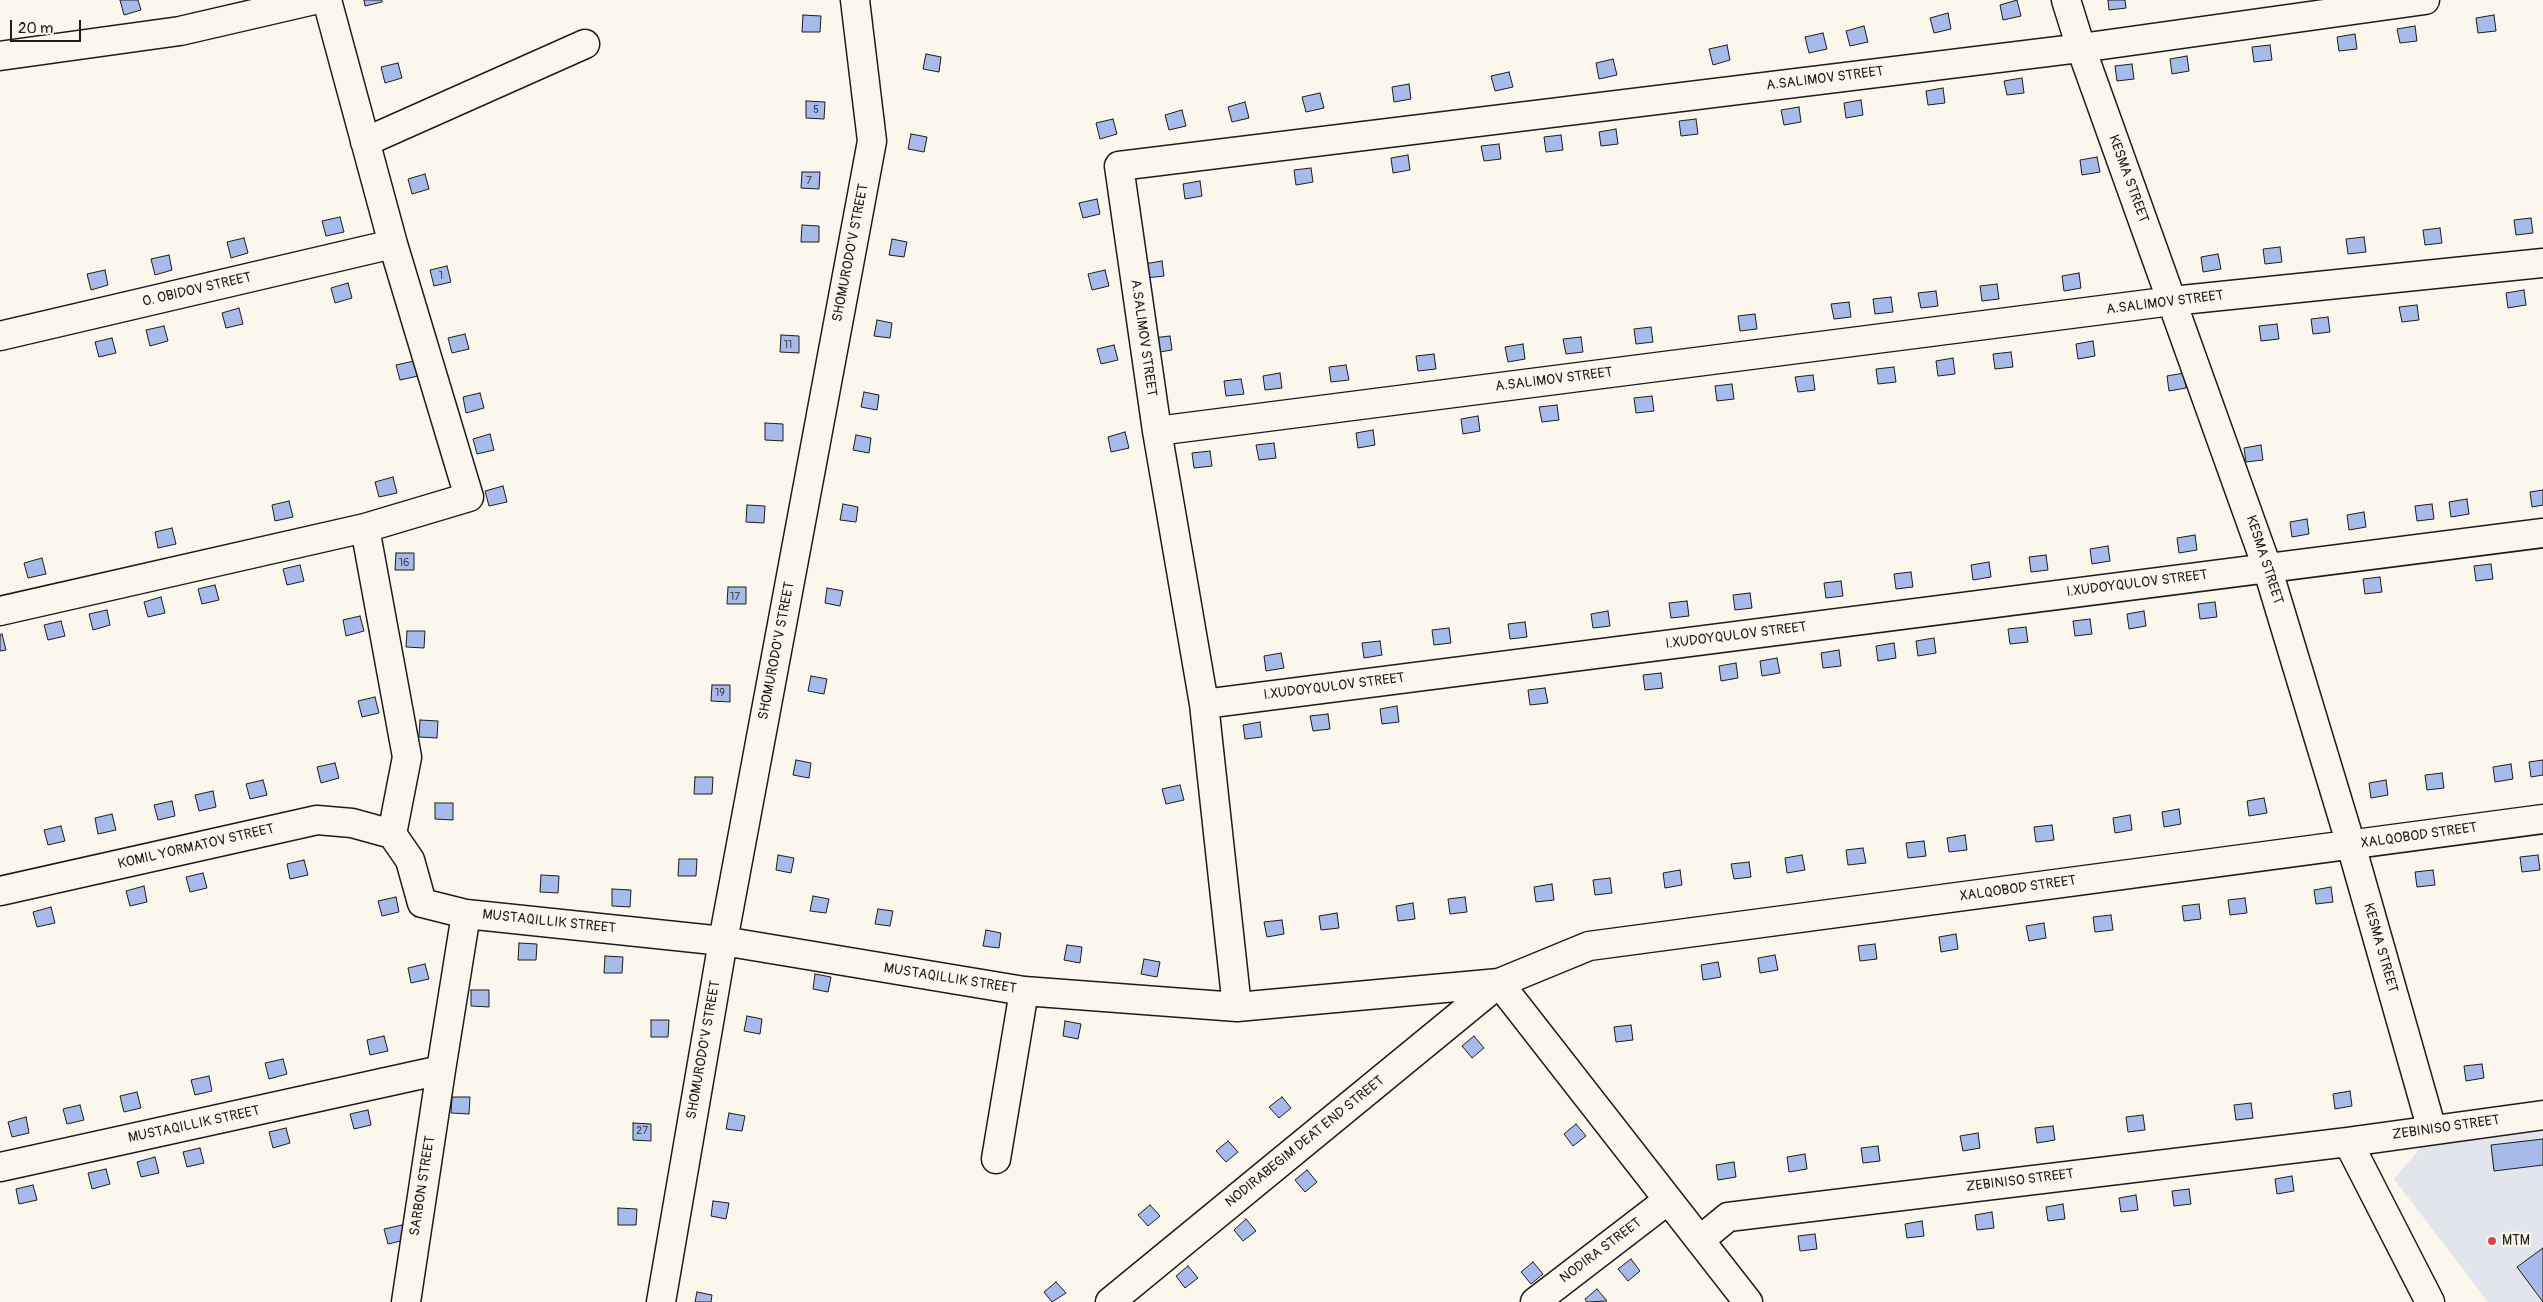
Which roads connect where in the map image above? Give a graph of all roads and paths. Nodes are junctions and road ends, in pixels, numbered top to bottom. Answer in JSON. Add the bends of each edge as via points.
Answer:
{"nodes":[{"id":1,"x":314,"y":0,"type":"edge"},
{"id":2,"x":327,"y":0,"type":"edge"},
{"id":3,"x":855,"y":0,"type":"edge"},
{"id":4,"x":2066,"y":0,"type":"edge"},
{"id":5,"x":2425,"y":0,"type":"edge"},
{"id":6,"x":585,"y":44,"type":"dead end"},
{"id":7,"x":2081,"y":48,"type":"junction"},
{"id":8,"x":0,"y":56,"type":"edge"},
{"id":9,"x":365,"y":142,"type":"junction"},
{"id":10,"x":393,"y":244,"type":"junction"},
{"id":11,"x":2543,"y":263,"type":"edge"},
{"id":12,"x":2172,"y":301,"type":"junction"},
{"id":13,"x":0,"y":336,"type":"edge"},
{"id":14,"x":1157,"y":431,"type":"junction"},
{"id":15,"x":365,"y":528,"type":"junction"},
{"id":16,"x":2543,"y":533,"type":"edge"},
{"id":17,"x":2268,"y":567,"type":"junction"},
{"id":18,"x":0,"y":611,"type":"edge"},
{"id":19,"x":1204,"y":704,"type":"junction"},
{"id":20,"x":2543,"y":819,"type":"edge"},
{"id":21,"x":392,"y":834,"type":"junction"},
{"id":22,"x":2351,"y":845,"type":"junction"},
{"id":23,"x":0,"y":891,"type":"edge"},
{"id":24,"x":466,"y":914,"type":"junction"},
{"id":25,"x":723,"y":941,"type":"junction"},
{"id":26,"x":1499,"y":983,"type":"junction"},
{"id":27,"x":1024,"y":991,"type":"junction"},
{"id":28,"x":1237,"y":1006,"type":"junction"},
{"id":29,"x":441,"y":1070,"type":"junction"},
{"id":30,"x":2543,"y":1115,"type":"edge"},
{"id":31,"x":2432,"y":1130,"type":"junction"},
{"id":32,"x":2348,"y":1142,"type":"junction"},
{"id":33,"x":996,"y":1158,"type":"dead end"},
{"id":34,"x":0,"y":1167,"type":"edge"},
{"id":35,"x":1668,"y":1200,"type":"junction"},
{"id":36,"x":1700,"y":1240,"type":"junction"},
{"id":37,"x":406,"y":1302,"type":"edge"},
{"id":38,"x":661,"y":1302,"type":"edge"},
{"id":39,"x":1110,"y":1302,"type":"edge"},
{"id":40,"x":1534,"y":1302,"type":"edge"},
{"id":41,"x":1748,"y":1302,"type":"edge"},
{"id":42,"x":2430,"y":1302,"type":"edge"}],
"edges":[{"from":1,"to":8,"type":"street","via":[[180,31]]},
{"from":2,"to":9,"type":"street"},
{"from":3,"to":25,"type":"street","name":"SHOMURODO'V STREET","via":[[872,141]]},
{"from":4,"to":7,"type":"street","name":"KESMA STREET"},
{"from":5,"to":7,"type":"street","name":"A.SALIMOV STREET"},
{"from":6,"to":9,"type":"street"},
{"from":7,"to":12,"type":"street","name":"KESMA STREET"},
{"from":7,"to":14,"type":"street","name":"A.SALIMOV STREET","via":[[1119,166]]},
{"from":9,"to":10,"type":"street"},
{"from":10,"to":13,"type":"street","name":"O. OBIDOV STREET"},
{"from":10,"to":15,"type":"street","via":[[469,497]]},
{"from":11,"to":12,"type":"street","name":"A.SALIMOV STREET"},
{"from":12,"to":14,"type":"street","name":"A.SALIMOV STREET"},
{"from":12,"to":17,"type":"street","name":"KESMA STREET"},
{"from":14,"to":19,"type":"street"},
{"from":15,"to":18,"type":"street"},
{"from":15,"to":21,"type":"street","via":[[407,756]]},
{"from":16,"to":17,"type":"street","name":"I.ХUDOYQULOV STREET"},
{"from":17,"to":19,"type":"street","name":"I.ХUDOYQULOV STREET"},
{"from":17,"to":22,"type":"street","name":"KESMA STREET"},
{"from":19,"to":28,"type":"street"},
{"from":20,"to":22,"type":"street","name":"ХALQOBOD STREET"},
{"from":21,"to":23,"type":"street","name":"KOMIL YORMATOV STREET","via":[[352,823],[317,820]]},
{"from":21,"to":24,"type":"street","via":[[410,860],[422,903]]},
{"from":22,"to":26,"type":"street","name":"ХALQOBOD STREET","via":[[1589,946]]},
{"from":22,"to":31,"type":"street","name":"KESMA STREET"},
{"from":24,"to":25,"type":"street","name":"MUSTAQILLIK STREET"},
{"from":24,"to":29,"type":"street","name":"MUSTAQILLIK STREET"},
{"from":25,"to":27,"type":"street","name":"MUSTAQILLIK STREET"},
{"from":25,"to":38,"type":"street","name":"SHOMURODO'V STREET"},
{"from":26,"to":28,"type":"street","name":"MUSTAQILLIK STREET"},
{"from":26,"to":35,"type":"street"},
{"from":26,"to":39,"type":"street","name":"NODIRABEGIM DEAT END STREET"},
{"from":27,"to":28,"type":"street","name":"MUSTAQILLIK STREET"},
{"from":27,"to":33,"type":"street"},
{"from":29,"to":34,"type":"street","name":"MUSTAQILLIK STREET"},
{"from":29,"to":37,"type":"street","name":"SARBON STREET"},
{"from":30,"to":31,"type":"street","name":"ZEBINISO STREET"},
{"from":31,"to":32,"type":"street","name":"ZEBINISO STREET"},
{"from":32,"to":36,"type":"street","name":"ZEBINISO STREET","via":[[1728,1217]]},
{"from":32,"to":42,"type":"street"},
{"from":35,"to":36,"type":"street"},
{"from":35,"to":40,"type":"street","name":"NODIRA STREET"},
{"from":36,"to":41,"type":"street"}]}
